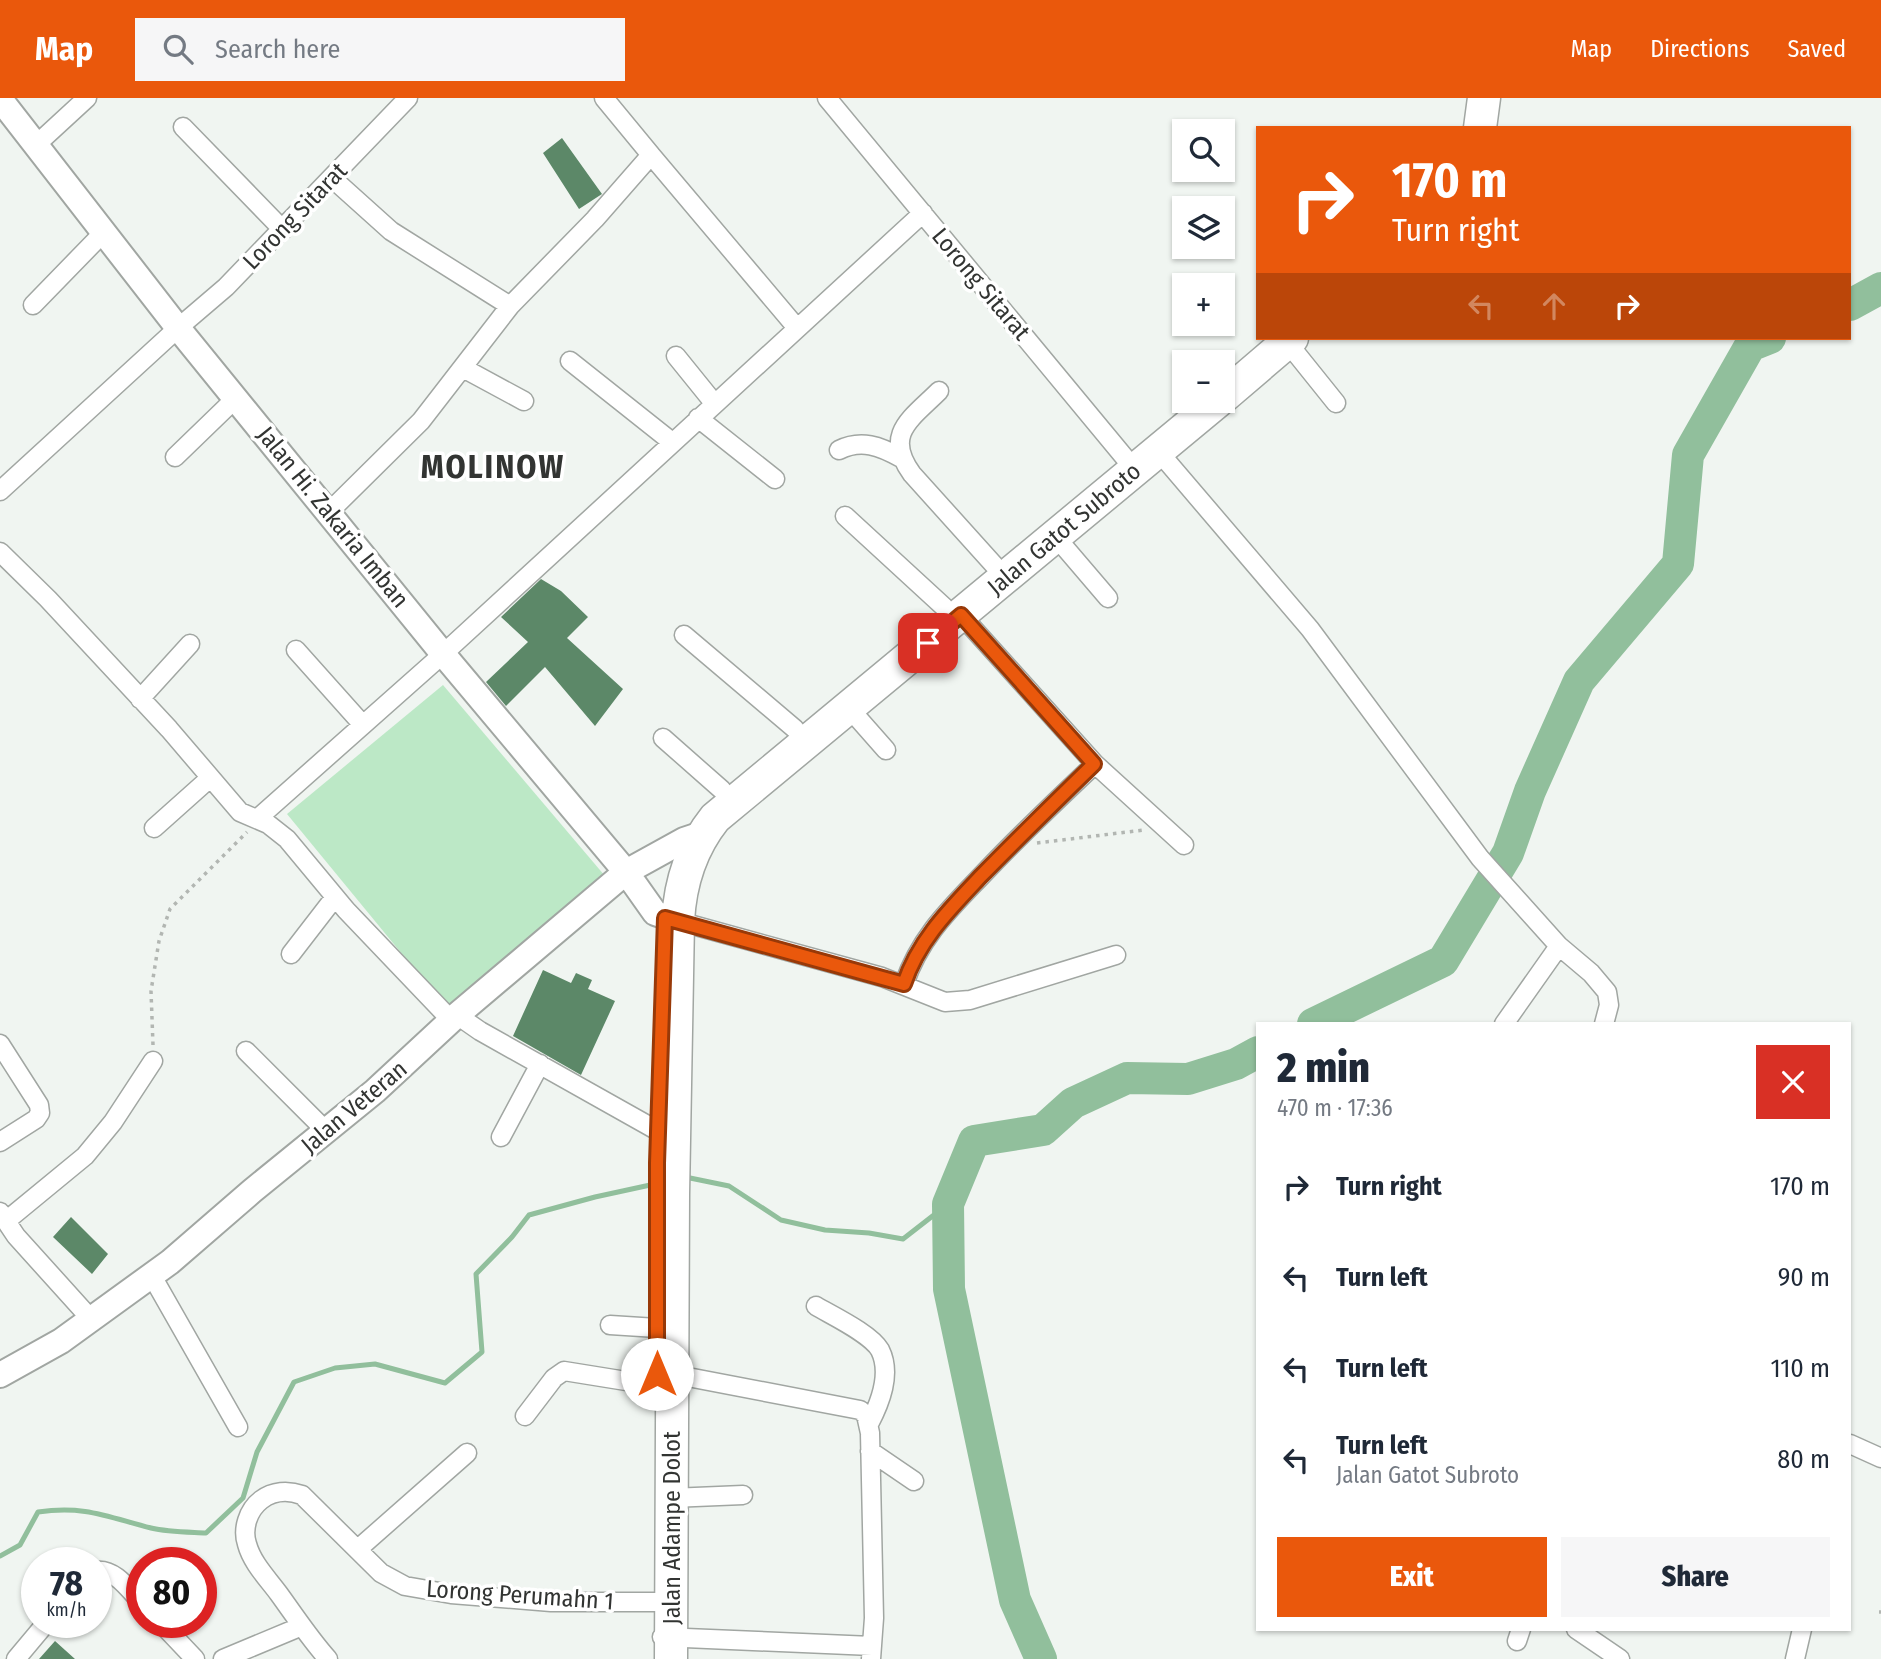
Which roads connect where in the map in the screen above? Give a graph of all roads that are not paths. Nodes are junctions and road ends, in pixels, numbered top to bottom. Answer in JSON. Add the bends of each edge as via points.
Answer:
{"nodes":[{"id":1,"x":87,"y":98,"type":"edge"},
{"id":2,"x":604,"y":98,"type":"edge"},
{"id":3,"x":827,"y":98,"type":"edge"},
{"id":4,"x":1484,"y":98,"type":"edge"},
{"id":5,"x":1503,"y":98,"type":"edge"},
{"id":6,"x":0,"y":99,"type":"edge"},
{"id":7,"x":399,"y":101,"type":"edge"},
{"id":8,"x":1480,"y":126,"type":"edge"},
{"id":9,"x":1499,"y":126,"type":"edge"},
{"id":10,"x":183,"y":127,"type":"dead end"},
{"id":11,"x":37,"y":144,"type":"junction"},
{"id":12,"x":651,"y":155,"type":"junction"},
{"id":13,"x":332,"y":178,"type":"junction"},
{"id":14,"x":923,"y":213,"type":"junction"},
{"id":15,"x":283,"y":230,"type":"junction"},
{"id":16,"x":104,"y":232,"type":"junction"},
{"id":17,"x":33,"y":304,"type":"dead end"},
{"id":18,"x":510,"y":306,"type":"junction"},
{"id":19,"x":178,"y":328,"type":"junction"},
{"id":20,"x":797,"y":328,"type":"junction"},
{"id":21,"x":1279,"y":340,"type":"edge"},
{"id":22,"x":1280,"y":340,"type":"edge"},
{"id":23,"x":1282,"y":340,"type":"edge"},
{"id":24,"x":676,"y":356,"type":"dead end"},
{"id":25,"x":570,"y":361,"type":"dead end"},
{"id":26,"x":1235,"y":364,"type":"edge"},
{"id":27,"x":463,"y":368,"type":"junction"},
{"id":28,"x":1235,"y":385,"type":"edge"},
{"id":29,"x":939,"y":391,"type":"dead end"},
{"id":30,"x":236,"y":398,"type":"junction"},
{"id":31,"x":524,"y":401,"type":"dead end"},
{"id":32,"x":715,"y":403,"type":"junction"},
{"id":33,"x":1336,"y":403,"type":"dead end"},
{"id":34,"x":1172,"y":413,"type":"edge"},
{"id":35,"x":1202,"y":413,"type":"edge"},
{"id":36,"x":698,"y":418,"type":"junction"},
{"id":37,"x":672,"y":442,"type":"junction"},
{"id":38,"x":839,"y":450,"type":"dead end"},
{"id":39,"x":175,"y":457,"type":"dead end"},
{"id":40,"x":901,"y":458,"type":"junction"},
{"id":41,"x":1139,"y":459,"type":"junction"},
{"id":42,"x":775,"y":479,"type":"dead end"},
{"id":43,"x":0,"y":491,"type":"edge"},
{"id":44,"x":329,"y":512,"type":"junction"},
{"id":45,"x":845,"y":516,"type":"dead end"},
{"id":46,"x":1055,"y":536,"type":"junction"},
{"id":47,"x":0,"y":552,"type":"edge"},
{"id":48,"x":993,"y":565,"type":"junction"},
{"id":49,"x":1108,"y":598,"type":"dead end"},
{"id":50,"x":952,"y":611,"type":"junction"},
{"id":51,"x":684,"y":635,"type":"dead end"},
{"id":52,"x":190,"y":644,"type":"dead end"},
{"id":53,"x":296,"y":650,"type":"dead end"},
{"id":54,"x":443,"y":654,"type":"junction"},
{"id":55,"x":140,"y":699,"type":"junction"},
{"id":56,"x":849,"y":708,"type":"junction"},
{"id":57,"x":363,"y":725,"type":"junction"},
{"id":58,"x":663,"y":738,"type":"dead end"},
{"id":59,"x":785,"y":745,"type":"junction"},
{"id":60,"x":886,"y":750,"type":"dead end"},
{"id":61,"x":1094,"y":764,"type":"junction"},
{"id":62,"x":210,"y":778,"type":"junction"},
{"id":63,"x":705,"y":818,"type":"junction"},
{"id":64,"x":257,"y":819,"type":"junction"},
{"id":65,"x":154,"y":828,"type":"dead end"},
{"id":66,"x":1184,"y":845,"type":"dead end"},
{"id":67,"x":626,"y":872,"type":"junction"},
{"id":68,"x":335,"y":897,"type":"junction"},
{"id":69,"x":671,"y":920,"type":"junction"},
{"id":70,"x":1559,"y":946,"type":"junction"},
{"id":71,"x":291,"y":954,"type":"dead end"},
{"id":72,"x":1116,"y":955,"type":"dead end"},
{"id":73,"x":904,"y":984,"type":"junction"},
{"id":74,"x":454,"y":1018,"type":"junction"},
{"id":75,"x":1505,"y":1022,"type":"edge"},
{"id":76,"x":1604,"y":1022,"type":"edge"},
{"id":77,"x":0,"y":1044,"type":"edge"},
{"id":78,"x":246,"y":1051,"type":"dead end"},
{"id":79,"x":153,"y":1061,"type":"road end"},
{"id":80,"x":540,"y":1064,"type":"junction"},
{"id":81,"x":327,"y":1131,"type":"junction"},
{"id":82,"x":658,"y":1131,"type":"junction"},
{"id":83,"x":502,"y":1137,"type":"dead end"},
{"id":84,"x":0,"y":1142,"type":"edge"},
{"id":85,"x":665,"y":1163,"type":"junction"},
{"id":86,"x":665,"y":1195,"type":"junction"},
{"id":87,"x":3,"y":1217,"type":"edge"},
{"id":88,"x":152,"y":1276,"type":"junction"},
{"id":89,"x":816,"y":1306,"type":"dead end"},
{"id":90,"x":90,"y":1318,"type":"junction"},
{"id":91,"x":610,"y":1325,"type":"dead end"},
{"id":92,"x":657,"y":1328,"type":"junction"},
{"id":93,"x":2,"y":1370,"type":"edge"},
{"id":94,"x":665,"y":1380,"type":"junction"},
{"id":95,"x":525,"y":1416,"type":"dead end"},
{"id":96,"x":869,"y":1424,"type":"junction"},
{"id":97,"x":238,"y":1427,"type":"dead end"},
{"id":98,"x":1851,"y":1444,"type":"edge"},
{"id":99,"x":870,"y":1451,"type":"junction"},
{"id":100,"x":467,"y":1453,"type":"dead end"},
{"id":101,"x":1881,"y":1458,"type":"edge"},
{"id":102,"x":914,"y":1480,"type":"dead end"},
{"id":103,"x":743,"y":1495,"type":"dead end"},
{"id":104,"x":671,"y":1498,"type":"junction"},
{"id":105,"x":358,"y":1549,"type":"junction"},
{"id":106,"x":112,"y":1575,"type":"edge"},
{"id":107,"x":126,"y":1587,"type":"edge"},
{"id":108,"x":663,"y":1603,"type":"junction"},
{"id":109,"x":302,"y":1626,"type":"junction"},
{"id":110,"x":1579,"y":1631,"type":"edge"},
{"id":111,"x":1802,"y":1631,"type":"edge"},
{"id":112,"x":34,"y":1638,"type":"edge"},
{"id":113,"x":175,"y":1638,"type":"edge"},
{"id":114,"x":664,"y":1648,"type":"edge"},
{"id":115,"x":872,"y":1653,"type":"edge"},
{"id":116,"x":16,"y":1659,"type":"edge"},
{"id":117,"x":195,"y":1659,"type":"edge"},
{"id":118,"x":223,"y":1659,"type":"edge"},
{"id":119,"x":328,"y":1659,"type":"edge"},
{"id":120,"x":1619,"y":1659,"type":"edge"},
{"id":121,"x":1795,"y":1659,"type":"edge"}],
"edges":[{"from":1,"to":11,"type":"street"},
{"from":2,"to":12,"type":"street"},
{"from":3,"to":14,"type":"street","name":"Lorong Sitarat"},
{"from":4,"to":8,"type":"highway"},
{"from":5,"to":9,"type":"highway"},
{"from":6,"to":11,"type":"main road","name":"Jalan Hi. Zakaria Imban"},
{"from":7,"to":13,"type":"street","name":"Lorong Sitarat"},
{"from":10,"to":15,"type":"street"},
{"from":11,"to":16,"type":"main road","name":"Jalan Hi. Zakaria Imban"},
{"from":12,"to":18,"type":"street"},
{"from":12,"to":20,"type":"street"},
{"from":13,"to":15,"type":"street","name":"Lorong Sitarat"},
{"from":13,"to":18,"type":"street","via":[[391,231]]},
{"from":14,"to":20,"type":"street"},
{"from":14,"to":41,"type":"street","name":"Lorong Sitarat"},
{"from":15,"to":19,"type":"street","name":"Lorong Sitarat"},
{"from":16,"to":17,"type":"street"},
{"from":16,"to":19,"type":"main road","name":"Jalan Hi. Zakaria Imban"},
{"from":18,"to":27,"type":"street"},
{"from":19,"to":30,"type":"main road","name":"Jalan Hi. Zakaria Imban"},
{"from":19,"to":43,"type":"street","name":"Lorong Sitarat"},
{"from":20,"to":32,"type":"street"},
{"from":21,"to":26,"type":"highway"},
{"from":22,"to":28,"type":"highway"},
{"from":23,"to":33,"type":"street"},
{"from":24,"to":32,"type":"street"},
{"from":25,"to":37,"type":"street"},
{"from":27,"to":31,"type":"street"},
{"from":27,"to":44,"type":"street","via":[[412,431]]},
{"from":29,"to":40,"type":"street","via":[[903,430],[898,443]]},
{"from":30,"to":39,"type":"street"},
{"from":30,"to":44,"type":"main road","name":"Jalan Hi. Zakaria Imban"},
{"from":32,"to":36,"type":"street"},
{"from":34,"to":41,"type":"highway","name":"Jalan Gatot Subroto","via":[[1147,432]]},
{"from":35,"to":41,"type":"highway","name":"Jalan Gatot Subroto"},
{"from":36,"to":37,"type":"street"},
{"from":36,"to":42,"type":"street"},
{"from":37,"to":54,"type":"street"},
{"from":38,"to":40,"type":"street","via":[[867,444]]},
{"from":40,"to":48,"type":"street"},
{"from":41,"to":46,"type":"highway","name":"Jalan Gatot Subroto"},
{"from":41,"to":48,"type":"highway","name":"Jalan Gatot Subroto"},
{"from":41,"to":70,"type":"street","name":"Lorong Sitarat","via":[[1310,629],[1480,858]]},
{"from":44,"to":54,"type":"main road","name":"Jalan Hi. Zakaria Imban"},
{"from":45,"to":50,"type":"street"},
{"from":46,"to":49,"type":"street"},
{"from":46,"to":50,"type":"highway","name":"Jalan Gatot Subroto"},
{"from":47,"to":55,"type":"street"},
{"from":48,"to":50,"type":"highway","name":"Jalan Gatot Subroto"},
{"from":50,"to":56,"type":"highway","name":"Jalan Gatot Subroto"},
{"from":50,"to":59,"type":"highway","name":"Jalan Gatot Subroto"},
{"from":50,"to":61,"type":"street"},
{"from":51,"to":59,"type":"street"},
{"from":52,"to":55,"type":"street"},
{"from":53,"to":57,"type":"street"},
{"from":54,"to":57,"type":"street"},
{"from":54,"to":67,"type":"main road","name":"Jalan Hi. Zakaria Imban"},
{"from":55,"to":62,"type":"street"},
{"from":56,"to":59,"type":"highway","name":"Jalan Gatot Subroto"},
{"from":56,"to":60,"type":"street"},
{"from":57,"to":64,"type":"street"},
{"from":58,"to":63,"type":"street"},
{"from":59,"to":63,"type":"highway","name":"Jalan Gatot Subroto"},
{"from":61,"to":66,"type":"street"},
{"from":61,"to":73,"type":"street","via":[[936,924]]},
{"from":62,"to":64,"type":"street","via":[[240,812]]},
{"from":62,"to":65,"type":"street"},
{"from":63,"to":67,"type":"main road","name":"Jalan Veteran"},
{"from":63,"to":69,"type":"highway","name":"Jalan Adampe Dolot"},
{"from":64,"to":68,"type":"street","via":[[287,839]]},
{"from":67,"to":69,"type":"main road","name":"Jalan Hi. Zakaria Imban","via":[[655,913]]},
{"from":67,"to":74,"type":"main road","name":"Jalan Veteran"},
{"from":68,"to":71,"type":"street"},
{"from":68,"to":74,"type":"street"},
{"from":69,"to":73,"type":"street"},
{"from":69,"to":82,"type":"highway","name":"Jalan Adampe Dolot"},
{"from":69,"to":85,"type":"highway","name":"Jalan Adampe Dolot"},
{"from":70,"to":75,"type":"street"},
{"from":70,"to":76,"type":"street","name":"Lorong Sitarat","via":[[1606,992],[1609,1004]]},
{"from":72,"to":73,"type":"street","via":[[961,1002],[945,1002]]},
{"from":74,"to":80,"type":"street"},
{"from":74,"to":81,"type":"main road","name":"Jalan Veteran"},
{"from":77,"to":84,"type":"street","via":[[40,1113]]},
{"from":78,"to":81,"type":"street"},
{"from":79,"to":87,"type":"street","via":[[85,1156]]},
{"from":80,"to":82,"type":"street"},
{"from":80,"to":83,"type":"street"},
{"from":81,"to":88,"type":"main road","name":"Jalan Veteran"},
{"from":82,"to":85,"type":"highway","name":"Jalan Adampe Dolot"},
{"from":85,"to":86,"type":"highway","name":"Jalan Adampe Dolot"},
{"from":86,"to":92,"type":"highway","name":"Jalan Adampe Dolot"},
{"from":86,"to":94,"type":"highway","name":"Jalan Adampe Dolot"},
{"from":87,"to":90,"type":"street"},
{"from":88,"to":90,"type":"main road","name":"Jalan Veteran"},
{"from":88,"to":97,"type":"street"},
{"from":89,"to":96,"type":"street","via":[[880,1350],[885,1368],[883,1390]]},
{"from":90,"to":93,"type":"main road","name":"Jalan Veteran","via":[[61,1341]]},
{"from":91,"to":92,"type":"street"},
{"from":92,"to":94,"type":"highway","name":"Jalan Adampe Dolot"},
{"from":94,"to":95,"type":"street","via":[[564,1371]]},
{"from":94,"to":96,"type":"street","via":[[860,1410]]},
{"from":94,"to":104,"type":"highway","name":"Jalan Adampe Dolot"},
{"from":94,"to":108,"type":"highway","name":"Jalan Adampe Dolot"},
{"from":96,"to":99,"type":"street"},
{"from":98,"to":101,"type":"street"},
{"from":99,"to":102,"type":"street"},
{"from":99,"to":115,"type":"street"},
{"from":100,"to":105,"type":"street"},
{"from":103,"to":104,"type":"street"},
{"from":104,"to":108,"type":"highway","name":"Jalan Adampe Dolot"},
{"from":105,"to":108,"type":"street","name":"Lorong Perumahn 1","via":[[381,1573],[405,1586],[538,1601]]},
{"from":105,"to":109,"type":"street","name":"Lorong Perumahn 1","via":[[302,1495],[279,1493],[252,1510],[245,1534],[247,1546]]},
{"from":106,"to":107,"type":"street"},
{"from":108,"to":114,"type":"highway","name":"Jalan Adampe Dolot"},
{"from":109,"to":118,"type":"street"},
{"from":109,"to":119,"type":"street","name":"Lorong Perumahn 1"},
{"from":110,"to":120,"type":"street"},
{"from":111,"to":121,"type":"street"},
{"from":112,"to":116,"type":"street"},
{"from":113,"to":117,"type":"street"},
{"from":114,"to":115,"type":"street"}]}
